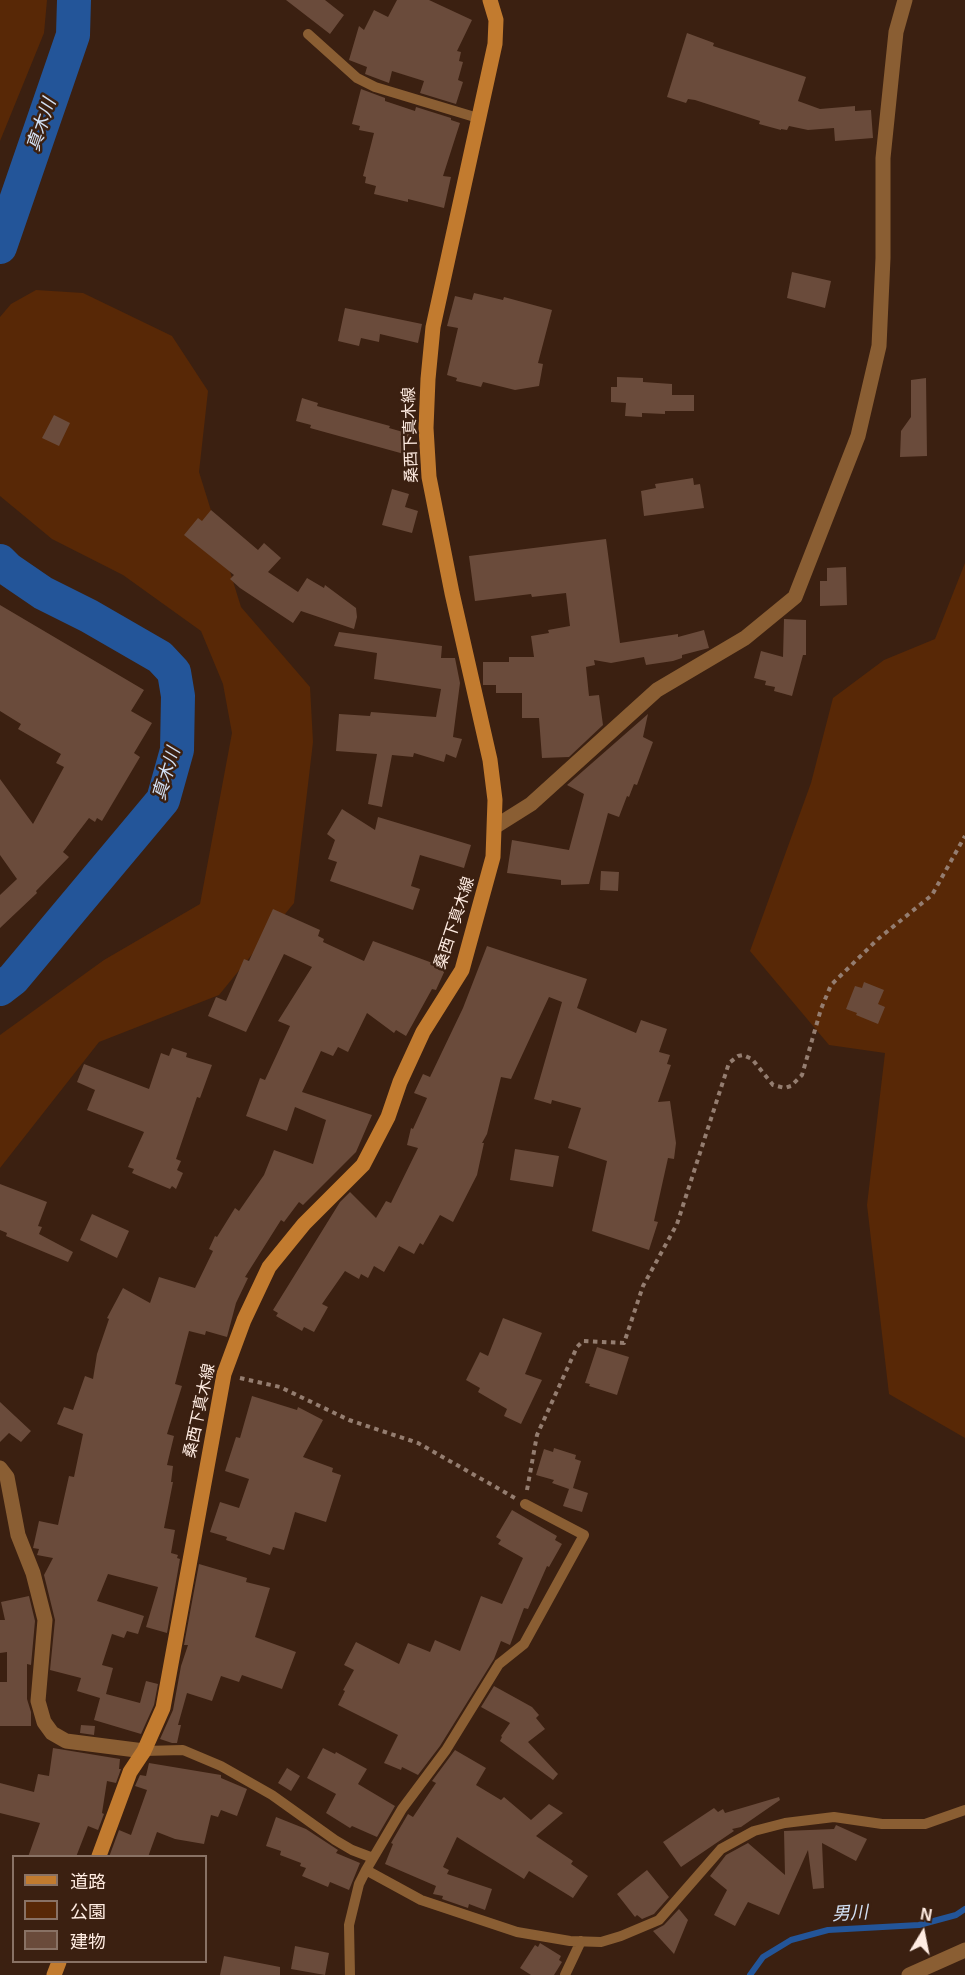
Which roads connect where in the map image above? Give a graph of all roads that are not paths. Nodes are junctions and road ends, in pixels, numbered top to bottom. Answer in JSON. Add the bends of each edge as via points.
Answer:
{"nodes":[{"id":1,"x":490,"y":0,"type":"edge"},
{"id":2,"x":905,"y":0,"type":"edge"},
{"id":3,"x":308,"y":34,"type":"dead end"},
{"id":4,"x":478,"y":118,"type":"junction"},
{"id":5,"x":495,"y":826,"type":"junction"},
{"id":6,"x":0,"y":1468,"type":"edge"},
{"id":7,"x":525,"y":1504,"type":"road end"},
{"id":8,"x":144,"y":1751,"type":"junction"},
{"id":9,"x":965,"y":1810,"type":"edge"},
{"id":10,"x":100,"y":1855,"type":"edge"},
{"id":11,"x":373,"y":1858,"type":"junction"},
{"id":12,"x":366,"y":1870,"type":"junction"},
{"id":13,"x":581,"y":1941,"type":"junction"},
{"id":14,"x":965,"y":1950,"type":"edge"},
{"id":15,"x":350,"y":1975,"type":"edge"},
{"id":16,"x":565,"y":1975,"type":"edge"},
{"id":17,"x":909,"y":1975,"type":"edge"}],
"edges":[{"from":1,"to":4,"type":"main road","name":"桑西下真木線","via":[[496,20],[495,44]]},
{"from":2,"to":5,"type":"street","via":[[896,32],[883,158],[879,346],[858,436],[795,597],[745,638],[657,690],[531,804]]},
{"from":3,"to":4,"type":"lane","via":[[357,78],[375,87]]},
{"from":4,"to":5,"type":"main road","name":"桑西下真木線","via":[[433,327],[426,428],[429,477],[490,760]]},
{"from":5,"to":8,"type":"main road","name":"桑西下真木線","via":[[493,857],[462,970],[423,1032],[388,1118],[363,1165],[304,1224],[269,1267],[244,1320],[224,1374],[163,1708]]},
{"from":6,"to":8,"type":"street","via":[[7,1477],[18,1535],[45,1620],[38,1701],[44,1722],[52,1733],[66,1741]]},
{"from":7,"to":11,"type":"lane","via":[[584,1535],[524,1644],[499,1664]]},
{"from":8,"to":10,"type":"main road","name":"桑西下真木線","via":[[130,1772]]},
{"from":8,"to":11,"type":"lane","via":[[183,1750],[221,1766],[272,1795],[335,1840]]},
{"from":9,"to":13,"type":"lane","via":[[925,1824],[882,1824],[834,1817],[754,1831],[721,1849],[659,1920],[601,1942]]},
{"from":11,"to":12,"type":"lane"},
{"from":12,"to":13,"type":"lane","via":[[420,1900],[468,1916],[517,1932]]},
{"from":12,"to":15,"type":"lane","via":[[349,1925]]},
{"from":13,"to":16,"type":"lane"},
{"from":14,"to":17,"type":"street"}]}
